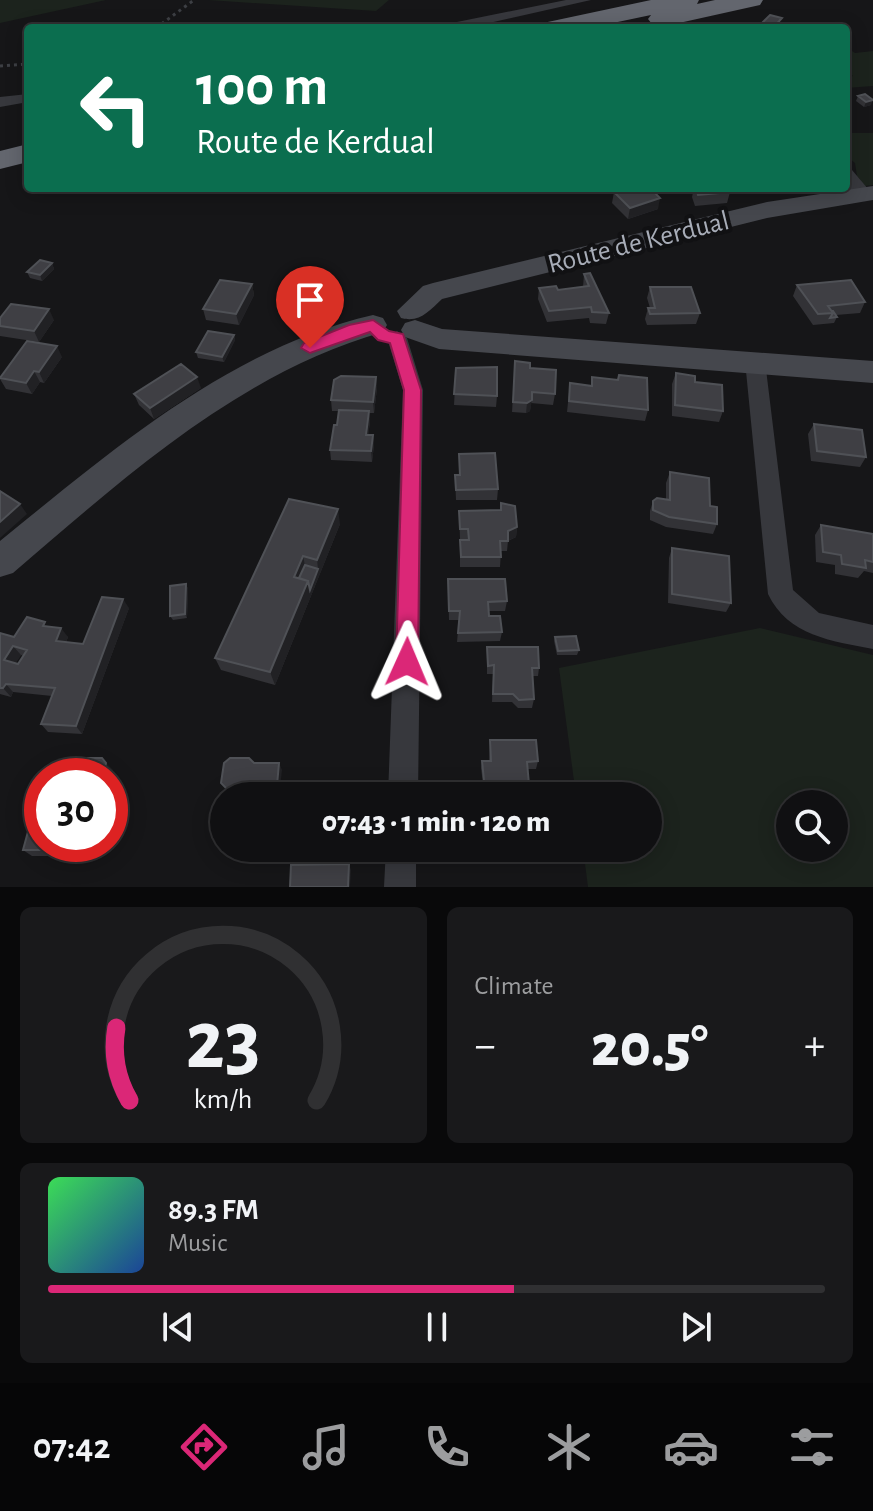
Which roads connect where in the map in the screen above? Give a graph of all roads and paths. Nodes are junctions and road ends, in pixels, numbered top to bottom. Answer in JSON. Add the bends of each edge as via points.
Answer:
{"nodes":[{"id":1,"x":194,"y":0,"type":"edge"},
{"id":2,"x":585,"y":0,"type":"edge"},
{"id":3,"x":687,"y":0,"type":"edge"},
{"id":4,"x":751,"y":0,"type":"edge"},
{"id":5,"x":161,"y":24,"type":"edge"},
{"id":6,"x":467,"y":24,"type":"edge"},
{"id":7,"x":571,"y":24,"type":"edge"},
{"id":8,"x":640,"y":24,"type":"edge"},
{"id":9,"x":24,"y":64,"type":"edge"},
{"id":10,"x":0,"y":66,"type":"edge"},
{"id":11,"x":24,"y":99,"type":"edge"},
{"id":12,"x":0,"y":102,"type":"edge"},
{"id":13,"x":24,"y":138,"type":"edge"},
{"id":14,"x":0,"y":143,"type":"edge"},
{"id":15,"x":24,"y":154,"type":"edge"},
{"id":16,"x":0,"y":160,"type":"edge"},
{"id":17,"x":850,"y":177,"type":"edge"},
{"id":18,"x":868,"y":193,"type":"edge"},
{"id":19,"x":399,"y":326,"type":"junction"},
{"id":20,"x":755,"y":361,"type":"junction"},
{"id":21,"x":873,"y":372,"type":"edge"},
{"id":22,"x":0,"y":562,"type":"edge"},
{"id":23,"x":873,"y":637,"type":"edge"},
{"id":24,"x":403,"y":782,"type":"edge"},
{"id":25,"x":401,"y":862,"type":"edge"},
{"id":26,"x":400,"y":887,"type":"edge"}],
"edges":[{"from":1,"to":5,"type":"path"},
{"from":2,"to":6,"type":"street"},
{"from":3,"to":7,"type":"highway"},
{"from":4,"to":8,"type":"highway"},
{"from":9,"to":10,"type":"path"},
{"from":11,"to":12,"type":"street"},
{"from":13,"to":14,"type":"highway"},
{"from":15,"to":16,"type":"highway"},
{"from":17,"to":18,"type":"street"},
{"from":18,"to":19,"type":"street","name":"Route de Kerdual","via":[[767,210],[433,292]]},
{"from":19,"to":20,"type":"street","via":[[439,339]]},
{"from":19,"to":22,"type":"street","name":"Route de Kerdual","via":[[355,329],[265,367],[158,434]]},
{"from":19,"to":24,"type":"street","via":[[413,390]]},
{"from":20,"to":21,"type":"street"},
{"from":20,"to":23,"type":"street","via":[[781,594],[793,614],[823,627]]},
{"from":25,"to":26,"type":"street"}]}
